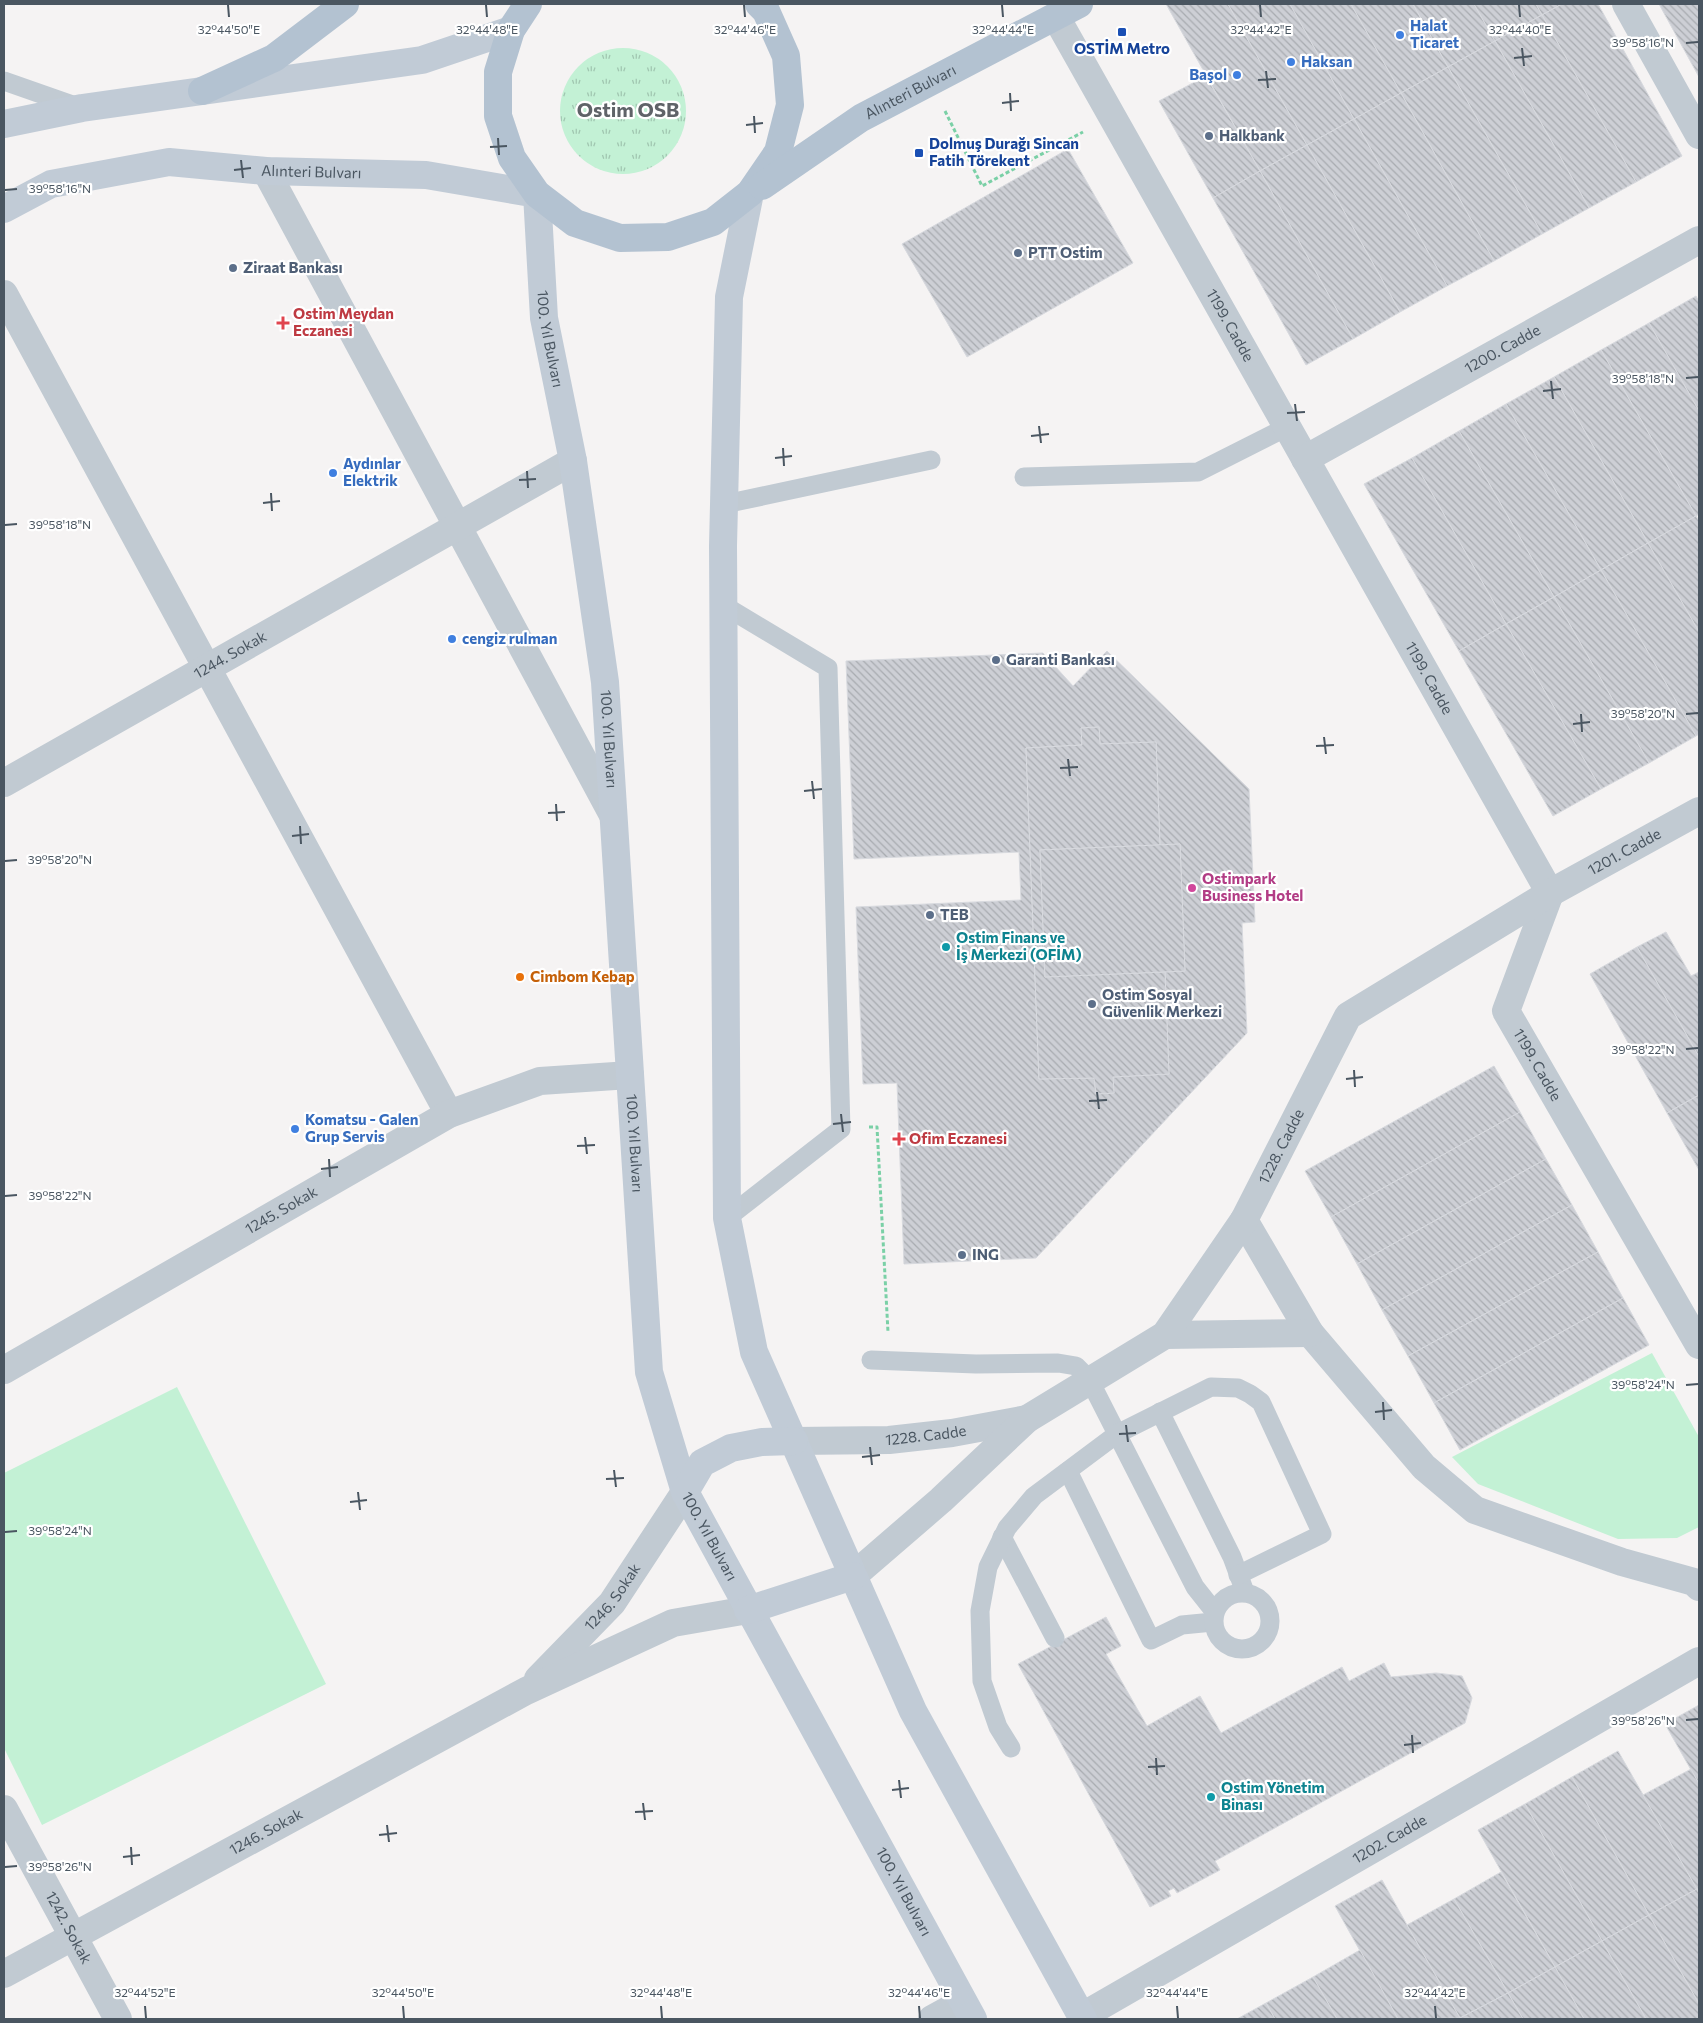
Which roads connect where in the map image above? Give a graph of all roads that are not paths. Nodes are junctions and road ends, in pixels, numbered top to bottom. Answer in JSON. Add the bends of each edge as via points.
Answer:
{"nodes":[{"id":1,"x":345,"y":4,"type":"edge"},
{"id":2,"x":528,"y":4,"type":"edge"},
{"id":3,"x":759,"y":4,"type":"edge"},
{"id":4,"x":1079,"y":4,"type":"edge"},
{"id":5,"x":1626,"y":4,"type":"edge"},
{"id":6,"x":512,"y":17,"type":"edge"},
{"id":7,"x":1056,"y":18,"type":"junction"},
{"id":8,"x":4,"y":81,"type":"edge"},
{"id":9,"x":202,"y":91,"type":"junction"},
{"id":10,"x":82,"y":108,"type":"junction"},
{"id":11,"x":4,"y":124,"type":"edge"},
{"id":12,"x":1699,"y":135,"type":"edge"},
{"id":13,"x":266,"y":170,"type":"junction"},
{"id":14,"x":750,"y":193,"type":"junction"},
{"id":15,"x":537,"y":194,"type":"junction"},
{"id":16,"x":4,"y":209,"type":"edge"},
{"id":17,"x":1699,"y":240,"type":"edge"},
{"id":18,"x":4,"y":294,"type":"edge"},
{"id":19,"x":1287,"y":427,"type":"junction"},
{"id":20,"x":1305,"y":459,"type":"junction"},
{"id":21,"x":931,"y":460,"type":"dead end"},
{"id":22,"x":573,"y":461,"type":"junction"},
{"id":23,"x":1024,"y":477,"type":"dead end"},
{"id":24,"x":725,"y":504,"type":"junction"},
{"id":25,"x":459,"y":528,"type":"junction"},
{"id":26,"x":723,"y":605,"type":"junction"},
{"id":27,"x":207,"y":669,"type":"junction"},
{"id":28,"x":4,"y":783,"type":"edge"},
{"id":29,"x":1699,"y":811,"type":"edge"},
{"id":30,"x":613,"y":815,"type":"junction"},
{"id":31,"x":1550,"y":893,"type":"junction"},
{"id":32,"x":630,"y":1075,"type":"junction"},
{"id":33,"x":449,"y":1114,"type":"junction"},
{"id":34,"x":727,"y":1218,"type":"junction"},
{"id":35,"x":1244,"y":1220,"type":"junction"},
{"id":36,"x":1310,"y":1334,"type":"junction"},
{"id":37,"x":1165,"y":1335,"type":"junction"},
{"id":38,"x":1699,"y":1344,"type":"edge"},
{"id":39,"x":880,"y":1360,"type":"road end"},
{"id":40,"x":4,"y":1370,"type":"edge"},
{"id":41,"x":1089,"y":1379,"type":"junction"},
{"id":42,"x":1160,"y":1412,"type":"junction"},
{"id":43,"x":1027,"y":1419,"type":"junction"},
{"id":44,"x":1117,"y":1434,"type":"junction"},
{"id":45,"x":794,"y":1441,"type":"junction"},
{"id":46,"x":1068,"y":1471,"type":"junction"},
{"id":47,"x":685,"y":1492,"type":"junction"},
{"id":48,"x":1002,"y":1537,"type":"junction"},
{"id":49,"x":1238,"y":1575,"type":"junction"},
{"id":50,"x":853,"y":1576,"type":"junction"},
{"id":51,"x":1699,"y":1586,"type":"edge"},
{"id":52,"x":1244,"y":1592,"type":"junction"},
{"id":53,"x":748,"y":1610,"type":"junction"},
{"id":54,"x":1213,"y":1616,"type":"junction"},
{"id":55,"x":1055,"y":1638,"type":"dead end"},
{"id":56,"x":1699,"y":1661,"type":"edge"},
{"id":57,"x":526,"y":1691,"type":"junction"},
{"id":58,"x":1012,"y":1748,"type":"dead end"},
{"id":59,"x":4,"y":1809,"type":"edge"},
{"id":60,"x":73,"y":1936,"type":"junction"},
{"id":61,"x":4,"y":1974,"type":"edge"},
{"id":62,"x":968,"y":2011,"type":"edge"},
{"id":63,"x":1082,"y":2018,"type":"edge"},
{"id":64,"x":118,"y":2019,"type":"edge"},
{"id":65,"x":932,"y":2019,"type":"edge"}],
"edges":[{"from":1,"to":9,"type":"main road","via":[[274,58]]},
{"from":2,"to":6,"type":"main road"},
{"from":3,"to":14,"type":"main road","via":[[766,11],[786,56],[790,105],[778,152]]},
{"from":4,"to":7,"type":"main road","name":"Alınteri Bulvarı"},
{"from":5,"to":12,"type":"street"},
{"from":6,"to":9,"type":"main road","via":[[422,60]]},
{"from":6,"to":15,"type":"main road","via":[[498,72],[498,116],[512,158]]},
{"from":7,"to":14,"type":"main road","name":"Alınteri Bulvarı","via":[[862,118]]},
{"from":7,"to":19,"type":"street","name":"1199. Cadde"},
{"from":8,"to":10,"type":"lane"},
{"from":9,"to":10,"type":"main road"},
{"from":10,"to":11,"type":"main road"},
{"from":13,"to":15,"type":"main road","name":"Alınteri Bulvarı","via":[[426,175]]},
{"from":13,"to":16,"type":"main road","name":"Alınteri Bulvarı","via":[[169,162],[51,184]]},
{"from":13,"to":25,"type":"street"},
{"from":14,"to":15,"type":"main road","via":[[712,222],[668,237],[620,238],[575,223]]},
{"from":14,"to":24,"type":"main road","via":[[729,297]]},
{"from":15,"to":22,"type":"main road","name":"100. Yıl Bulvarı","via":[[544,318]]},
{"from":17,"to":20,"type":"street","name":"1200. Cadde"},
{"from":18,"to":27,"type":"street"},
{"from":19,"to":20,"type":"street","name":"1199. Cadde"},
{"from":19,"to":23,"type":"lane","via":[[1198,472]]},
{"from":20,"to":31,"type":"street","name":"1199. Cadde"},
{"from":21,"to":24,"type":"lane"},
{"from":22,"to":25,"type":"street","name":"1244. Sokak"},
{"from":22,"to":30,"type":"main road","name":"100. Yıl Bulvarı","via":[[604,682]]},
{"from":24,"to":26,"type":"main road"},
{"from":25,"to":27,"type":"street","name":"1244. Sokak"},
{"from":25,"to":30,"type":"street"},
{"from":26,"to":34,"type":"main road"},
{"from":26,"to":34,"type":"lane","via":[[828,668],[841,1129]]},
{"from":27,"to":28,"type":"street","name":"1244. Sokak"},
{"from":27,"to":33,"type":"street"},
{"from":29,"to":31,"type":"street","name":"1201. Cadde"},
{"from":30,"to":32,"type":"main road","name":"100. Yıl Bulvarı"},
{"from":31,"to":35,"type":"street","name":"1228. Cadde","via":[[1348,1016]]},
{"from":31,"to":38,"type":"street","name":"1199. Cadde","via":[[1506,1011]]},
{"from":32,"to":33,"type":"street","name":"1245. Sokak","via":[[540,1081]]},
{"from":32,"to":47,"type":"main road","name":"100. Yıl Bulvarı","via":[[649,1372]]},
{"from":33,"to":40,"type":"street","name":"1245. Sokak"},
{"from":34,"to":45,"type":"main road","via":[[754,1352]]},
{"from":35,"to":36,"type":"street"},
{"from":35,"to":37,"type":"street","name":"1228. Cadde"},
{"from":36,"to":37,"type":"street"},
{"from":36,"to":51,"type":"street","via":[[1424,1467],[1475,1510]]},
{"from":37,"to":41,"type":"street","name":"1228. Cadde"},
{"from":39,"to":41,"type":"lane","via":[[1058,1363],[1076,1366]]},
{"from":41,"to":43,"type":"street","name":"1228. Cadde"},
{"from":41,"to":44,"type":"lane"},
{"from":42,"to":44,"type":"lane"},
{"from":42,"to":49,"type":"lane"},
{"from":42,"to":49,"type":"lane","via":[[1211,1387],[1238,1388],[1261,1402],[1322,1534]]},
{"from":43,"to":45,"type":"street","name":"1228. Cadde","via":[[952,1433],[889,1440]]},
{"from":43,"to":50,"type":"street","name":"1228. Cadde"},
{"from":44,"to":46,"type":"lane"},
{"from":44,"to":54,"type":"lane"},
{"from":45,"to":47,"type":"main road","via":[[762,1442],[731,1448],[702,1463]]},
{"from":45,"to":50,"type":"main road"},
{"from":46,"to":48,"type":"lane","via":[[1034,1496]]},
{"from":46,"to":54,"type":"lane","via":[[1151,1640],[1182,1625]]},
{"from":47,"to":53,"type":"main road","name":"100. Yıl Bulvarı"},
{"from":47,"to":57,"type":"street","name":"1246. Sokak","via":[[612,1604]]},
{"from":48,"to":55,"type":"lane"},
{"from":48,"to":58,"type":"lane","via":[[988,1567],[983,1588],[980,1657],[989,1705]]},
{"from":49,"to":52,"type":"lane"},
{"from":50,"to":53,"type":"main road"},
{"from":50,"to":63,"type":"main road","via":[[913,1711]]},
{"from":52,"to":54,"type":"lane","via":[[1221,1600]]},
{"from":52,"to":54,"type":"lane","via":[[1257,1596],[1266,1605],[1270,1618],[1268,1631],[1261,1642],[1250,1648],[1237,1649],[1224,1644],[1216,1634]]},
{"from":53,"to":57,"type":"street","name":"1246. Sokak","via":[[673,1623]]},
{"from":53,"to":62,"type":"main road","name":"100. Yıl Bulvarı"},
{"from":56,"to":63,"type":"street","name":"1202. Cadde"},
{"from":57,"to":60,"type":"street","name":"1246. Sokak"},
{"from":59,"to":60,"type":"street","name":"1242. Sokak"},
{"from":60,"to":61,"type":"street","name":"1246. Sokak"},
{"from":60,"to":64,"type":"street","name":"1242. Sokak"},
{"from":62,"to":65,"type":"street"}]}
